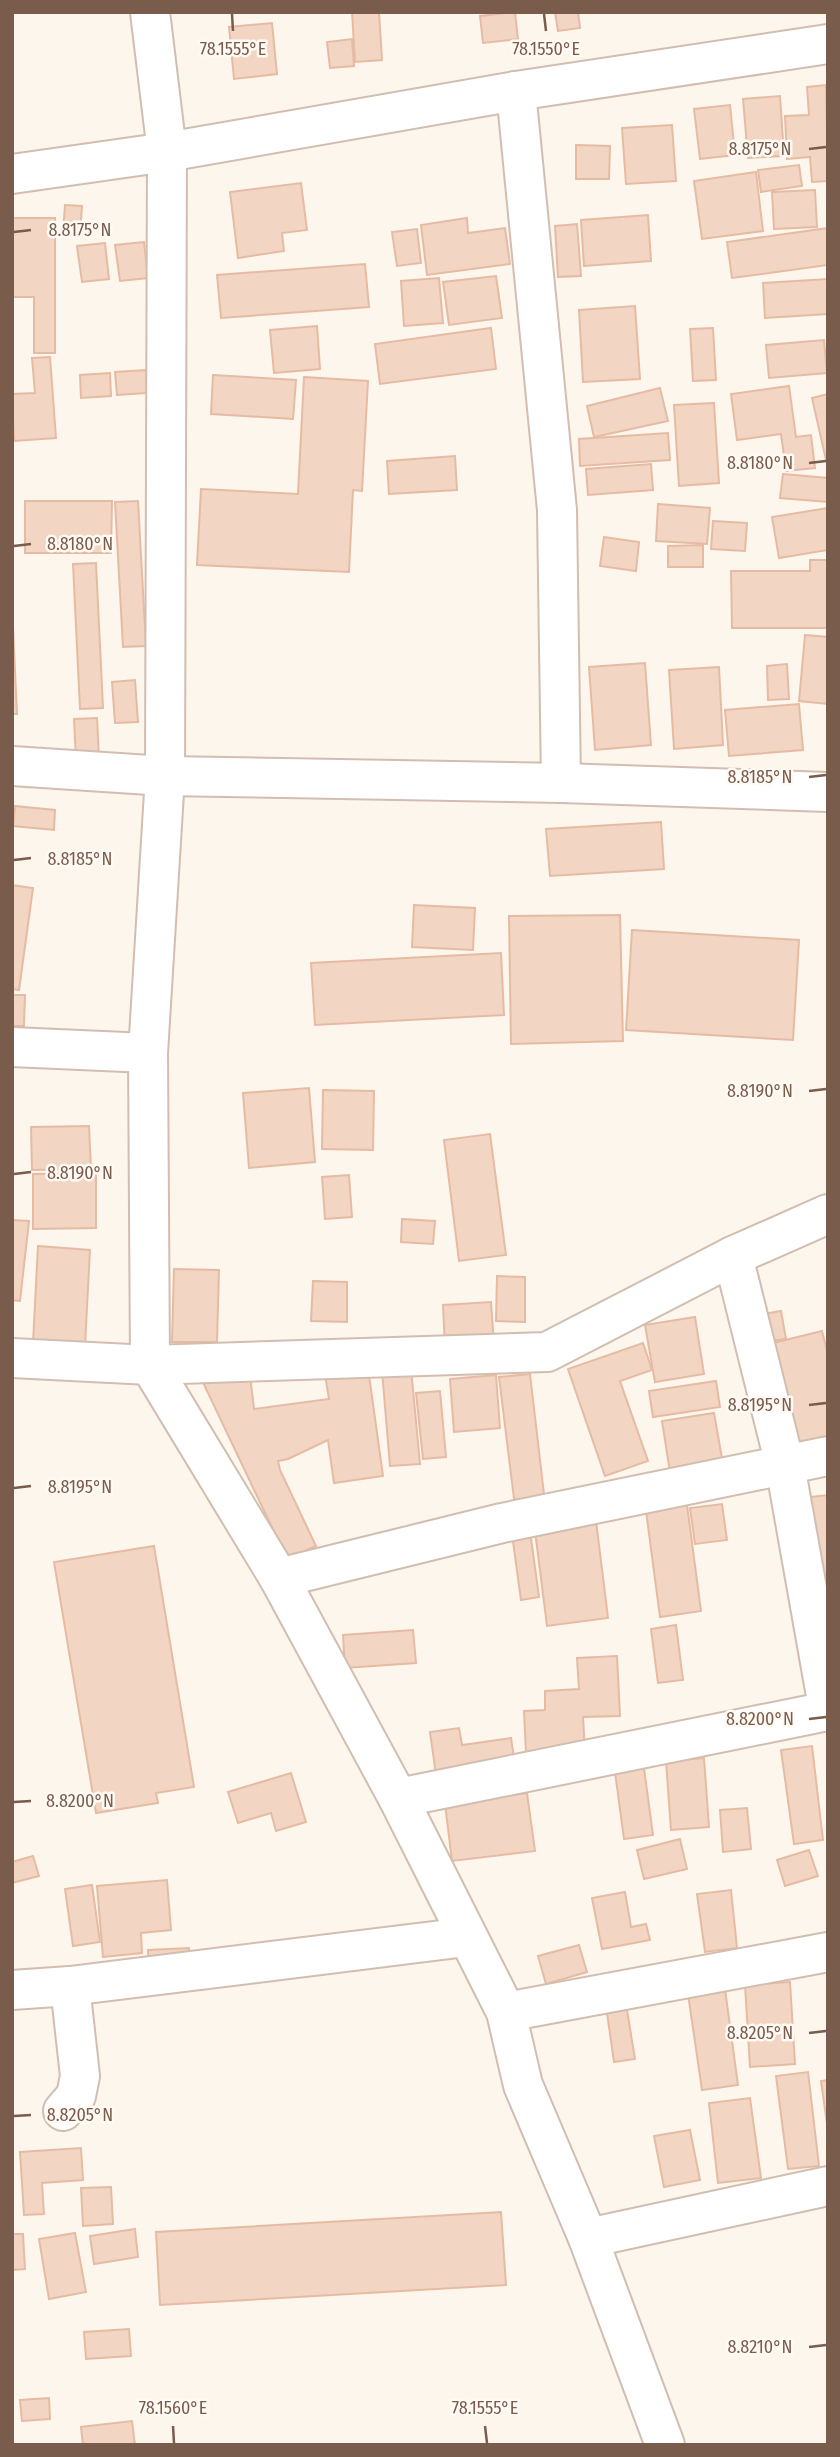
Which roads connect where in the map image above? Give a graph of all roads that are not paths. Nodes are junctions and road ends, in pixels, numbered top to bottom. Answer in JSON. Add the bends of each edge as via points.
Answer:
{"nodes":[{"id":1,"x":150,"y":12,"type":"edge"},
{"id":2,"x":828,"y":44,"type":"edge"},
{"id":3,"x":516,"y":91,"type":"junction"},
{"id":4,"x":167,"y":152,"type":"junction"},
{"id":5,"x":12,"y":174,"type":"edge"},
{"id":6,"x":12,"y":766,"type":"edge"},
{"id":7,"x":166,"y":776,"type":"junction"},
{"id":8,"x":561,"y":783,"type":"junction"},
{"id":9,"x":828,"y":792,"type":"edge"},
{"id":10,"x":12,"y":1047,"type":"edge"},
{"id":11,"x":148,"y":1053,"type":"junction"},
{"id":12,"x":828,"y":1214,"type":"edge"},
{"id":13,"x":733,"y":1256,"type":"junction"},
{"id":14,"x":12,"y":1358,"type":"edge"},
{"id":15,"x":150,"y":1365,"type":"junction"},
{"id":16,"x":828,"y":1456,"type":"edge"},
{"id":17,"x":785,"y":1465,"type":"junction"},
{"id":18,"x":279,"y":1578,"type":"junction"},
{"id":19,"x":828,"y":1709,"type":"edge"},
{"id":20,"x":398,"y":1798,"type":"junction"},
{"id":21,"x":466,"y":1937,"type":"junction"},
{"id":22,"x":828,"y":1952,"type":"edge"},
{"id":23,"x":70,"y":1986,"type":"junction"},
{"id":24,"x":12,"y":1990,"type":"edge"},
{"id":25,"x":506,"y":2012,"type":"junction"},
{"id":26,"x":63,"y":2111,"type":"dead end"},
{"id":27,"x":828,"y":2186,"type":"edge"},
{"id":28,"x":588,"y":2238,"type":"junction"},
{"id":29,"x":665,"y":2445,"type":"edge"}],
"edges":[{"from":1,"to":4,"type":"street"},
{"from":2,"to":3,"type":"street"},
{"from":3,"to":4,"type":"street"},
{"from":3,"to":8,"type":"street","via":[[557,510]]},
{"from":4,"to":5,"type":"street"},
{"from":4,"to":7,"type":"street"},
{"from":6,"to":7,"type":"street"},
{"from":7,"to":8,"type":"street"},
{"from":7,"to":11,"type":"street"},
{"from":8,"to":9,"type":"street"},
{"from":10,"to":11,"type":"street"},
{"from":11,"to":15,"type":"street"},
{"from":12,"to":13,"type":"street"},
{"from":13,"to":15,"type":"street","via":[[547,1352]]},
{"from":13,"to":17,"type":"street"},
{"from":14,"to":15,"type":"street"},
{"from":15,"to":18,"type":"street"},
{"from":16,"to":17,"type":"street"},
{"from":17,"to":18,"type":"street","via":[[502,1523]]},
{"from":17,"to":19,"type":"street"},
{"from":18,"to":20,"type":"street"},
{"from":19,"to":20,"type":"street"},
{"from":20,"to":21,"type":"street"},
{"from":21,"to":23,"type":"street"},
{"from":21,"to":25,"type":"street"},
{"from":22,"to":25,"type":"street"},
{"from":23,"to":24,"type":"street"},
{"from":23,"to":26,"type":"street","via":[[80,2076],[76,2096]]},
{"from":25,"to":28,"type":"street","via":[[523,2085]]},
{"from":27,"to":28,"type":"street"},
{"from":28,"to":29,"type":"street"}]}
